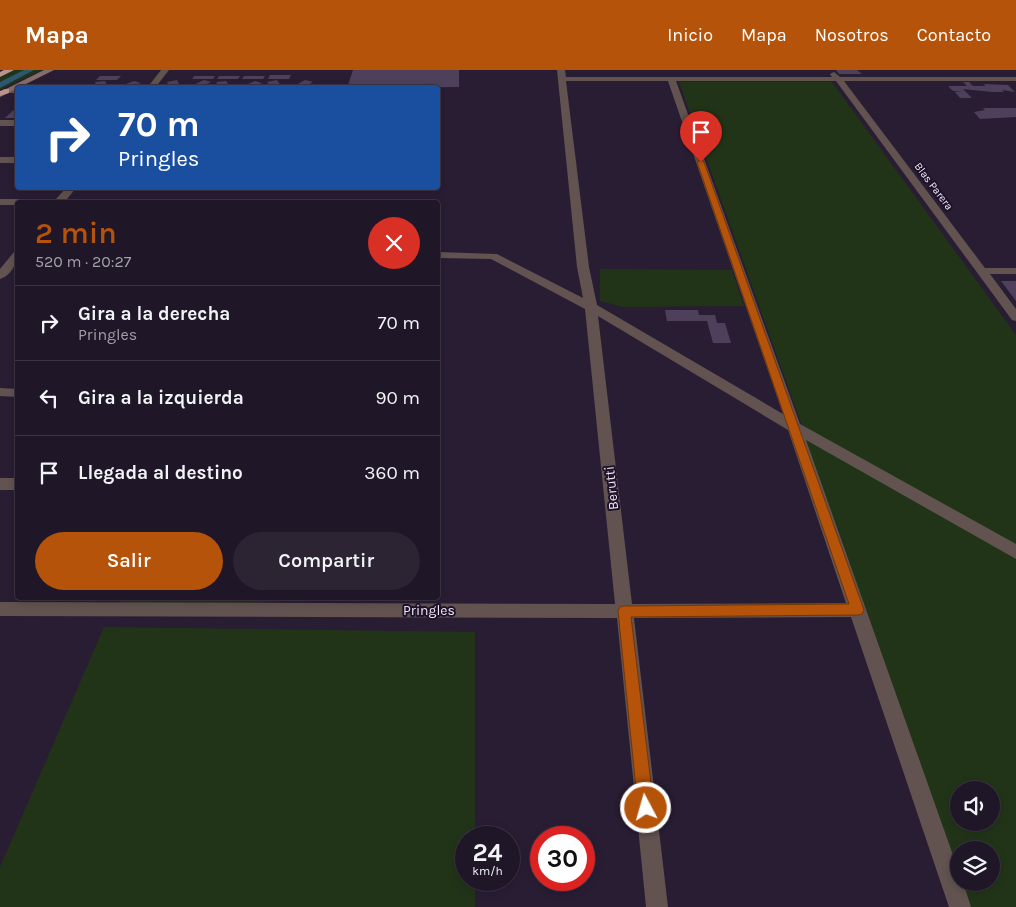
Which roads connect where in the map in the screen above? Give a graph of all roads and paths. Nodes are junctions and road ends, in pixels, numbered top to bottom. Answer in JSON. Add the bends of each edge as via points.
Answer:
{"nodes":[{"id":1,"x":10,"y":70,"type":"edge"},
{"id":2,"x":50,"y":70,"type":"edge"},
{"id":3,"x":165,"y":70,"type":"edge"},
{"id":4,"x":831,"y":70,"type":"edge"},
{"id":5,"x":561,"y":74,"type":"edge"},
{"id":6,"x":0,"y":75,"type":"edge"},
{"id":7,"x":671,"y":79,"type":"junction"},
{"id":8,"x":838,"y":79,"type":"junction"},
{"id":9,"x":1016,"y":79,"type":"edge"},
{"id":10,"x":20,"y":85,"type":"edge"},
{"id":11,"x":153,"y":85,"type":"edge"},
{"id":12,"x":15,"y":88,"type":"edge"},
{"id":13,"x":15,"y":92,"type":"edge"},
{"id":14,"x":2,"y":94,"type":"edge"},
{"id":15,"x":0,"y":123,"type":"edge"},
{"id":16,"x":15,"y":123,"type":"edge"},
{"id":17,"x":0,"y":160,"type":"edge"},
{"id":18,"x":15,"y":160,"type":"edge"},
{"id":19,"x":69,"y":190,"type":"edge"},
{"id":20,"x":61,"y":200,"type":"edge"},
{"id":21,"x":0,"y":202,"type":"edge"},
{"id":22,"x":15,"y":202,"type":"edge"},
{"id":23,"x":0,"y":253,"type":"edge"},
{"id":24,"x":15,"y":253,"type":"edge"},
{"id":25,"x":440,"y":256,"type":"edge"},
{"id":26,"x":15,"y":257,"type":"edge"},
{"id":27,"x":981,"y":271,"type":"junction"},
{"id":28,"x":1016,"y":271,"type":"edge"},
{"id":29,"x":0,"y":276,"type":"edge"},
{"id":30,"x":591,"y":307,"type":"junction"},
{"id":31,"x":1016,"y":317,"type":"edge"},
{"id":32,"x":0,"y":392,"type":"edge"},
{"id":33,"x":15,"y":393,"type":"edge"},
{"id":34,"x":794,"y":427,"type":"junction"},
{"id":35,"x":0,"y":484,"type":"edge"},
{"id":36,"x":15,"y":484,"type":"edge"},
{"id":37,"x":1016,"y":552,"type":"edge"},
{"id":38,"x":0,"y":609,"type":"edge"},
{"id":39,"x":858,"y":610,"type":"junction"},
{"id":40,"x":624,"y":611,"type":"junction"},
{"id":41,"x":657,"y":907,"type":"edge"},
{"id":42,"x":960,"y":907,"type":"edge"}],
"edges":[{"from":1,"to":6,"type":"highway"},
{"from":2,"to":10,"type":"main road"},
{"from":3,"to":11,"type":"street"},
{"from":4,"to":8,"type":"street","name":"Blas Parera"},
{"from":5,"to":7,"type":"street"},
{"from":5,"to":30,"type":"street","name":"Berutti","via":[[583,267]]},
{"from":7,"to":8,"type":"street"},
{"from":7,"to":34,"type":"street"},
{"from":8,"to":9,"type":"street"},
{"from":8,"to":27,"type":"street","name":"Blas Parera"},
{"from":12,"to":14,"type":"main road"},
{"from":13,"to":14,"type":"street"},
{"from":15,"to":16,"type":"street"},
{"from":17,"to":18,"type":"street"},
{"from":19,"to":20,"type":"street"},
{"from":21,"to":22,"type":"street"},
{"from":23,"to":24,"type":"street"},
{"from":25,"to":30,"type":"street","via":[[493,256]]},
{"from":26,"to":29,"type":"street"},
{"from":27,"to":28,"type":"street"},
{"from":27,"to":31,"type":"street","name":"Blas Parera"},
{"from":30,"to":34,"type":"street"},
{"from":30,"to":40,"type":"street","name":"Berutti"},
{"from":32,"to":33,"type":"street"},
{"from":34,"to":37,"type":"street"},
{"from":34,"to":39,"type":"street"},
{"from":35,"to":36,"type":"street"},
{"from":38,"to":40,"type":"street","name":"Pringles"},
{"from":39,"to":40,"type":"street","name":"Pringles"},
{"from":39,"to":42,"type":"street"},
{"from":40,"to":41,"type":"street","name":"Berutti"}]}
